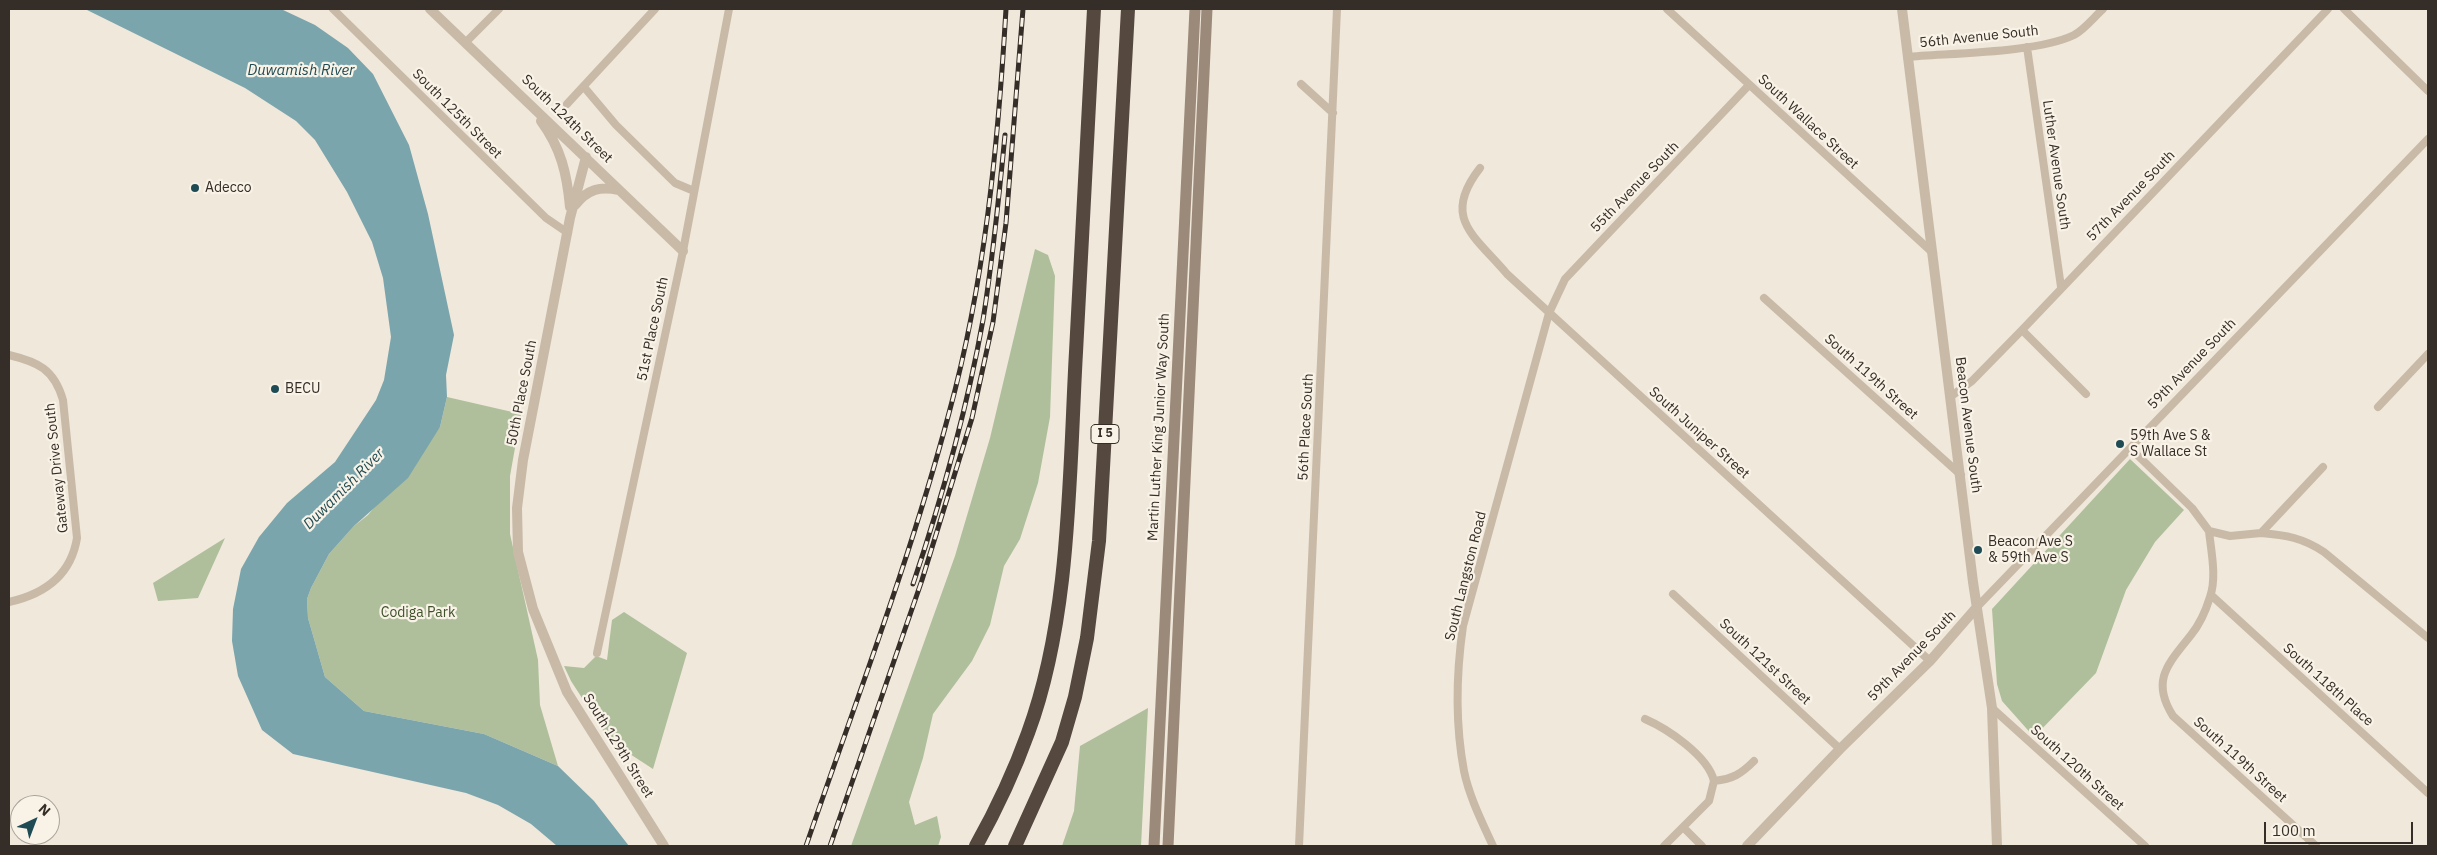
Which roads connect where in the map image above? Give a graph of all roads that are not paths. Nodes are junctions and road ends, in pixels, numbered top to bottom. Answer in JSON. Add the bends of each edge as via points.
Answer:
{"nodes":[{"id":1,"x":332,"y":9,"type":"edge"},
{"id":2,"x":430,"y":9,"type":"edge"},
{"id":3,"x":499,"y":9,"type":"edge"},
{"id":4,"x":655,"y":9,"type":"edge"},
{"id":5,"x":729,"y":9,"type":"edge"},
{"id":6,"x":1094,"y":9,"type":"edge"},
{"id":7,"x":1128,"y":9,"type":"edge"},
{"id":8,"x":1195,"y":9,"type":"edge"},
{"id":9,"x":1207,"y":9,"type":"edge"},
{"id":10,"x":1337,"y":9,"type":"edge"},
{"id":11,"x":1667,"y":9,"type":"edge"},
{"id":12,"x":1902,"y":9,"type":"edge"},
{"id":13,"x":2103,"y":9,"type":"edge"},
{"id":14,"x":2328,"y":9,"type":"edge"},
{"id":15,"x":2344,"y":9,"type":"edge"},
{"id":16,"x":466,"y":42,"type":"junction"},
{"id":17,"x":2027,"y":47,"type":"junction"},
{"id":18,"x":1908,"y":57,"type":"junction"},
{"id":19,"x":1301,"y":84,"type":"dead end"},
{"id":20,"x":1749,"y":85,"type":"junction"},
{"id":21,"x":584,"y":86,"type":"junction"},
{"id":22,"x":2428,"y":91,"type":"edge"},
{"id":23,"x":520,"y":94,"type":"junction"},
{"id":24,"x":567,"y":104,"type":"dead end"},
{"id":25,"x":1333,"y":113,"type":"junction"},
{"id":26,"x":2428,"y":139,"type":"edge"},
{"id":27,"x":586,"y":158,"type":"junction"},
{"id":28,"x":1480,"y":168,"type":"dead end"},
{"id":29,"x":566,"y":175,"type":"junction"},
{"id":30,"x":620,"y":190,"type":"junction"},
{"id":31,"x":694,"y":191,"type":"junction"},
{"id":32,"x":573,"y":207,"type":"junction"},
{"id":33,"x":570,"y":218,"type":"junction"},
{"id":34,"x":568,"y":233,"type":"junction"},
{"id":35,"x":683,"y":251,"type":"junction"},
{"id":36,"x":1933,"y":253,"type":"junction"},
{"id":37,"x":2061,"y":287,"type":"junction"},
{"id":38,"x":1764,"y":298,"type":"dead end"},
{"id":39,"x":1549,"y":313,"type":"junction"},
{"id":40,"x":2022,"y":330,"type":"junction"},
{"id":41,"x":2428,"y":354,"type":"edge"},
{"id":42,"x":9,"y":355,"type":"edge"},
{"id":43,"x":2086,"y":394,"type":"dead end"},
{"id":44,"x":1950,"y":397,"type":"junction"},
{"id":45,"x":2378,"y":406,"type":"dead end"},
{"id":46,"x":2130,"y":448,"type":"junction"},
{"id":47,"x":2323,"y":467,"type":"dead end"},
{"id":48,"x":1961,"y":475,"type":"junction"},
{"id":49,"x":2208,"y":531,"type":"junction"},
{"id":50,"x":2261,"y":533,"type":"junction"},
{"id":51,"x":1673,"y":594,"type":"dead end"},
{"id":52,"x":2211,"y":595,"type":"junction"},
{"id":53,"x":9,"y":602,"type":"edge"},
{"id":54,"x":1977,"y":607,"type":"junction"},
{"id":55,"x":2428,"y":638,"type":"edge"},
{"id":56,"x":597,"y":653,"type":"dead end"},
{"id":57,"x":552,"y":659,"type":"joint"},
{"id":58,"x":1930,"y":660,"type":"junction"},
{"id":59,"x":1992,"y":708,"type":"junction"},
{"id":60,"x":1645,"y":719,"type":"dead end"},
{"id":61,"x":1840,"y":749,"type":"junction"},
{"id":62,"x":1754,"y":761,"type":"dead end"},
{"id":63,"x":1714,"y":782,"type":"junction"},
{"id":64,"x":2428,"y":793,"type":"edge"},
{"id":65,"x":1683,"y":827,"type":"junction"},
{"id":66,"x":664,"y":846,"type":"edge"},
{"id":67,"x":976,"y":846,"type":"edge"},
{"id":68,"x":1016,"y":846,"type":"edge"},
{"id":69,"x":1154,"y":846,"type":"edge"},
{"id":70,"x":1168,"y":846,"type":"edge"},
{"id":71,"x":1299,"y":846,"type":"edge"},
{"id":72,"x":1493,"y":846,"type":"edge"},
{"id":73,"x":1664,"y":846,"type":"edge"},
{"id":74,"x":1702,"y":846,"type":"edge"},
{"id":75,"x":1747,"y":846,"type":"edge"},
{"id":76,"x":1997,"y":846,"type":"edge"},
{"id":77,"x":2144,"y":846,"type":"edge"},
{"id":78,"x":2316,"y":846,"type":"edge"}],
"edges":[{"from":1,"to":34,"type":"street","name":"South 125th Street","via":[[546,218]]},
{"from":2,"to":16,"type":"street","name":"South 124th Street"},
{"from":3,"to":16,"type":"street"},
{"from":4,"to":21,"type":"street"},
{"from":5,"to":31,"type":"street","name":"51st Place South"},
{"from":6,"to":67,"type":"highway","number":"I 5","via":[[1067,520],[1057,616],[1048,665],[1029,732],[1000,801]]},
{"from":7,"to":68,"type":"highway","number":"I 5","via":[[1099,541],[1087,638],[1062,742]]},
{"from":8,"to":69,"type":"main road","name":"Martin Luther King Junior Way South"},
{"from":9,"to":70,"type":"main road","name":"Martin Luther King Junior Way South"},
{"from":10,"to":25,"type":"street","name":"56th Place South"},
{"from":11,"to":20,"type":"street","name":"South Wallace Street"},
{"from":12,"to":18,"type":"street","name":"Beacon Avenue South"},
{"from":13,"to":17,"type":"street","name":"56th Avenue South","via":[[2075,34]]},
{"from":14,"to":37,"type":"street","name":"57th Avenue South"},
{"from":15,"to":22,"type":"street"},
{"from":16,"to":23,"type":"street","name":"South 124th Street"},
{"from":17,"to":18,"type":"street","name":"56th Avenue South"},
{"from":17,"to":37,"type":"street","name":"Luther Avenue South"},
{"from":18,"to":36,"type":"street","name":"Beacon Avenue South"},
{"from":19,"to":25,"type":"street"},
{"from":20,"to":36,"type":"street","name":"South Wallace Street"},
{"from":20,"to":39,"type":"street","name":"55th Avenue South","via":[[1565,279]]},
{"from":21,"to":24,"type":"street"},
{"from":21,"to":31,"type":"street","via":[[616,125],[676,183]]},
{"from":23,"to":27,"type":"street","name":"South 124th Street"},
{"from":23,"to":29,"type":"street","via":[[557,147]]},
{"from":25,"to":71,"type":"street","name":"56th Place South"},
{"from":26,"to":46,"type":"street","name":"59th Avenue South"},
{"from":27,"to":29,"type":"street"},
{"from":27,"to":30,"type":"street","name":"South 124th Street"},
{"from":27,"to":32,"type":"street","name":"50th Place South"},
{"from":28,"to":39,"type":"street","name":"South Juniper Street","via":[[1467,185],[1461,214],[1465,225],[1507,274]]},
{"from":29,"to":33,"type":"street"},
{"from":30,"to":32,"type":"street","via":[[594,189]]},
{"from":30,"to":35,"type":"street","name":"South 124th Street"},
{"from":31,"to":35,"type":"street","name":"51st Place South"},
{"from":32,"to":33,"type":"street","name":"50th Place South"},
{"from":33,"to":34,"type":"street","name":"50th Place South"},
{"from":34,"to":57,"type":"street","name":"50th Place South","via":[[523,460],[517,508],[518,552],[533,609]]},
{"from":35,"to":56,"type":"street","name":"51st Place South"},
{"from":36,"to":44,"type":"street","name":"Beacon Avenue South"},
{"from":37,"to":40,"type":"street","name":"57th Avenue South"},
{"from":38,"to":48,"type":"street","name":"South 119th Street"},
{"from":39,"to":58,"type":"street","name":"South Juniper Street"},
{"from":39,"to":72,"type":"street","name":"South Langston Road","via":[[1463,626],[1459,656],[1456,686],[1465,772]]},
{"from":40,"to":43,"type":"street"},
{"from":40,"to":44,"type":"street","name":"57th Avenue South","via":[[1972,380]]},
{"from":41,"to":45,"type":"street"},
{"from":42,"to":53,"type":"street","name":"Gateway Drive South","via":[[42,365],[59,385],[77,538],[71,559],[60,579],[28,597]]},
{"from":44,"to":48,"type":"street","name":"Beacon Avenue South"},
{"from":46,"to":49,"type":"street","via":[[2192,508]]},
{"from":46,"to":54,"type":"street","name":"59th Avenue South"},
{"from":47,"to":50,"type":"street"},
{"from":48,"to":54,"type":"street","name":"Beacon Avenue South"},
{"from":49,"to":50,"type":"street","via":[[2230,536]]},
{"from":49,"to":52,"type":"street","via":[[2212,555]]},
{"from":50,"to":55,"type":"street","via":[[2288,535],[2308,541]]},
{"from":51,"to":61,"type":"street","name":"South 121st Street"},
{"from":52,"to":64,"type":"street","name":"South 118th Place"},
{"from":52,"to":78,"type":"street","name":"South 119th Street","via":[[2198,624],[2165,668],[2164,700],[2173,716]]},
{"from":54,"to":58,"type":"street","name":"59th Avenue South"},
{"from":54,"to":59,"type":"street","name":"Beacon Avenue South"},
{"from":57,"to":66,"type":"street","name":"South 129th Street","via":[[568,692]]},
{"from":58,"to":61,"type":"street","name":"59th Avenue South"},
{"from":59,"to":76,"type":"street","name":"Beacon Avenue South"},
{"from":59,"to":77,"type":"street","name":"South 120th Street"},
{"from":60,"to":63,"type":"street","via":[[1665,727],[1708,766]]},
{"from":61,"to":75,"type":"street","name":"59th Avenue South"},
{"from":62,"to":63,"type":"street","via":[[1732,779]]},
{"from":63,"to":65,"type":"street","via":[[1709,801]]},
{"from":65,"to":73,"type":"street"},
{"from":65,"to":74,"type":"street"}]}
